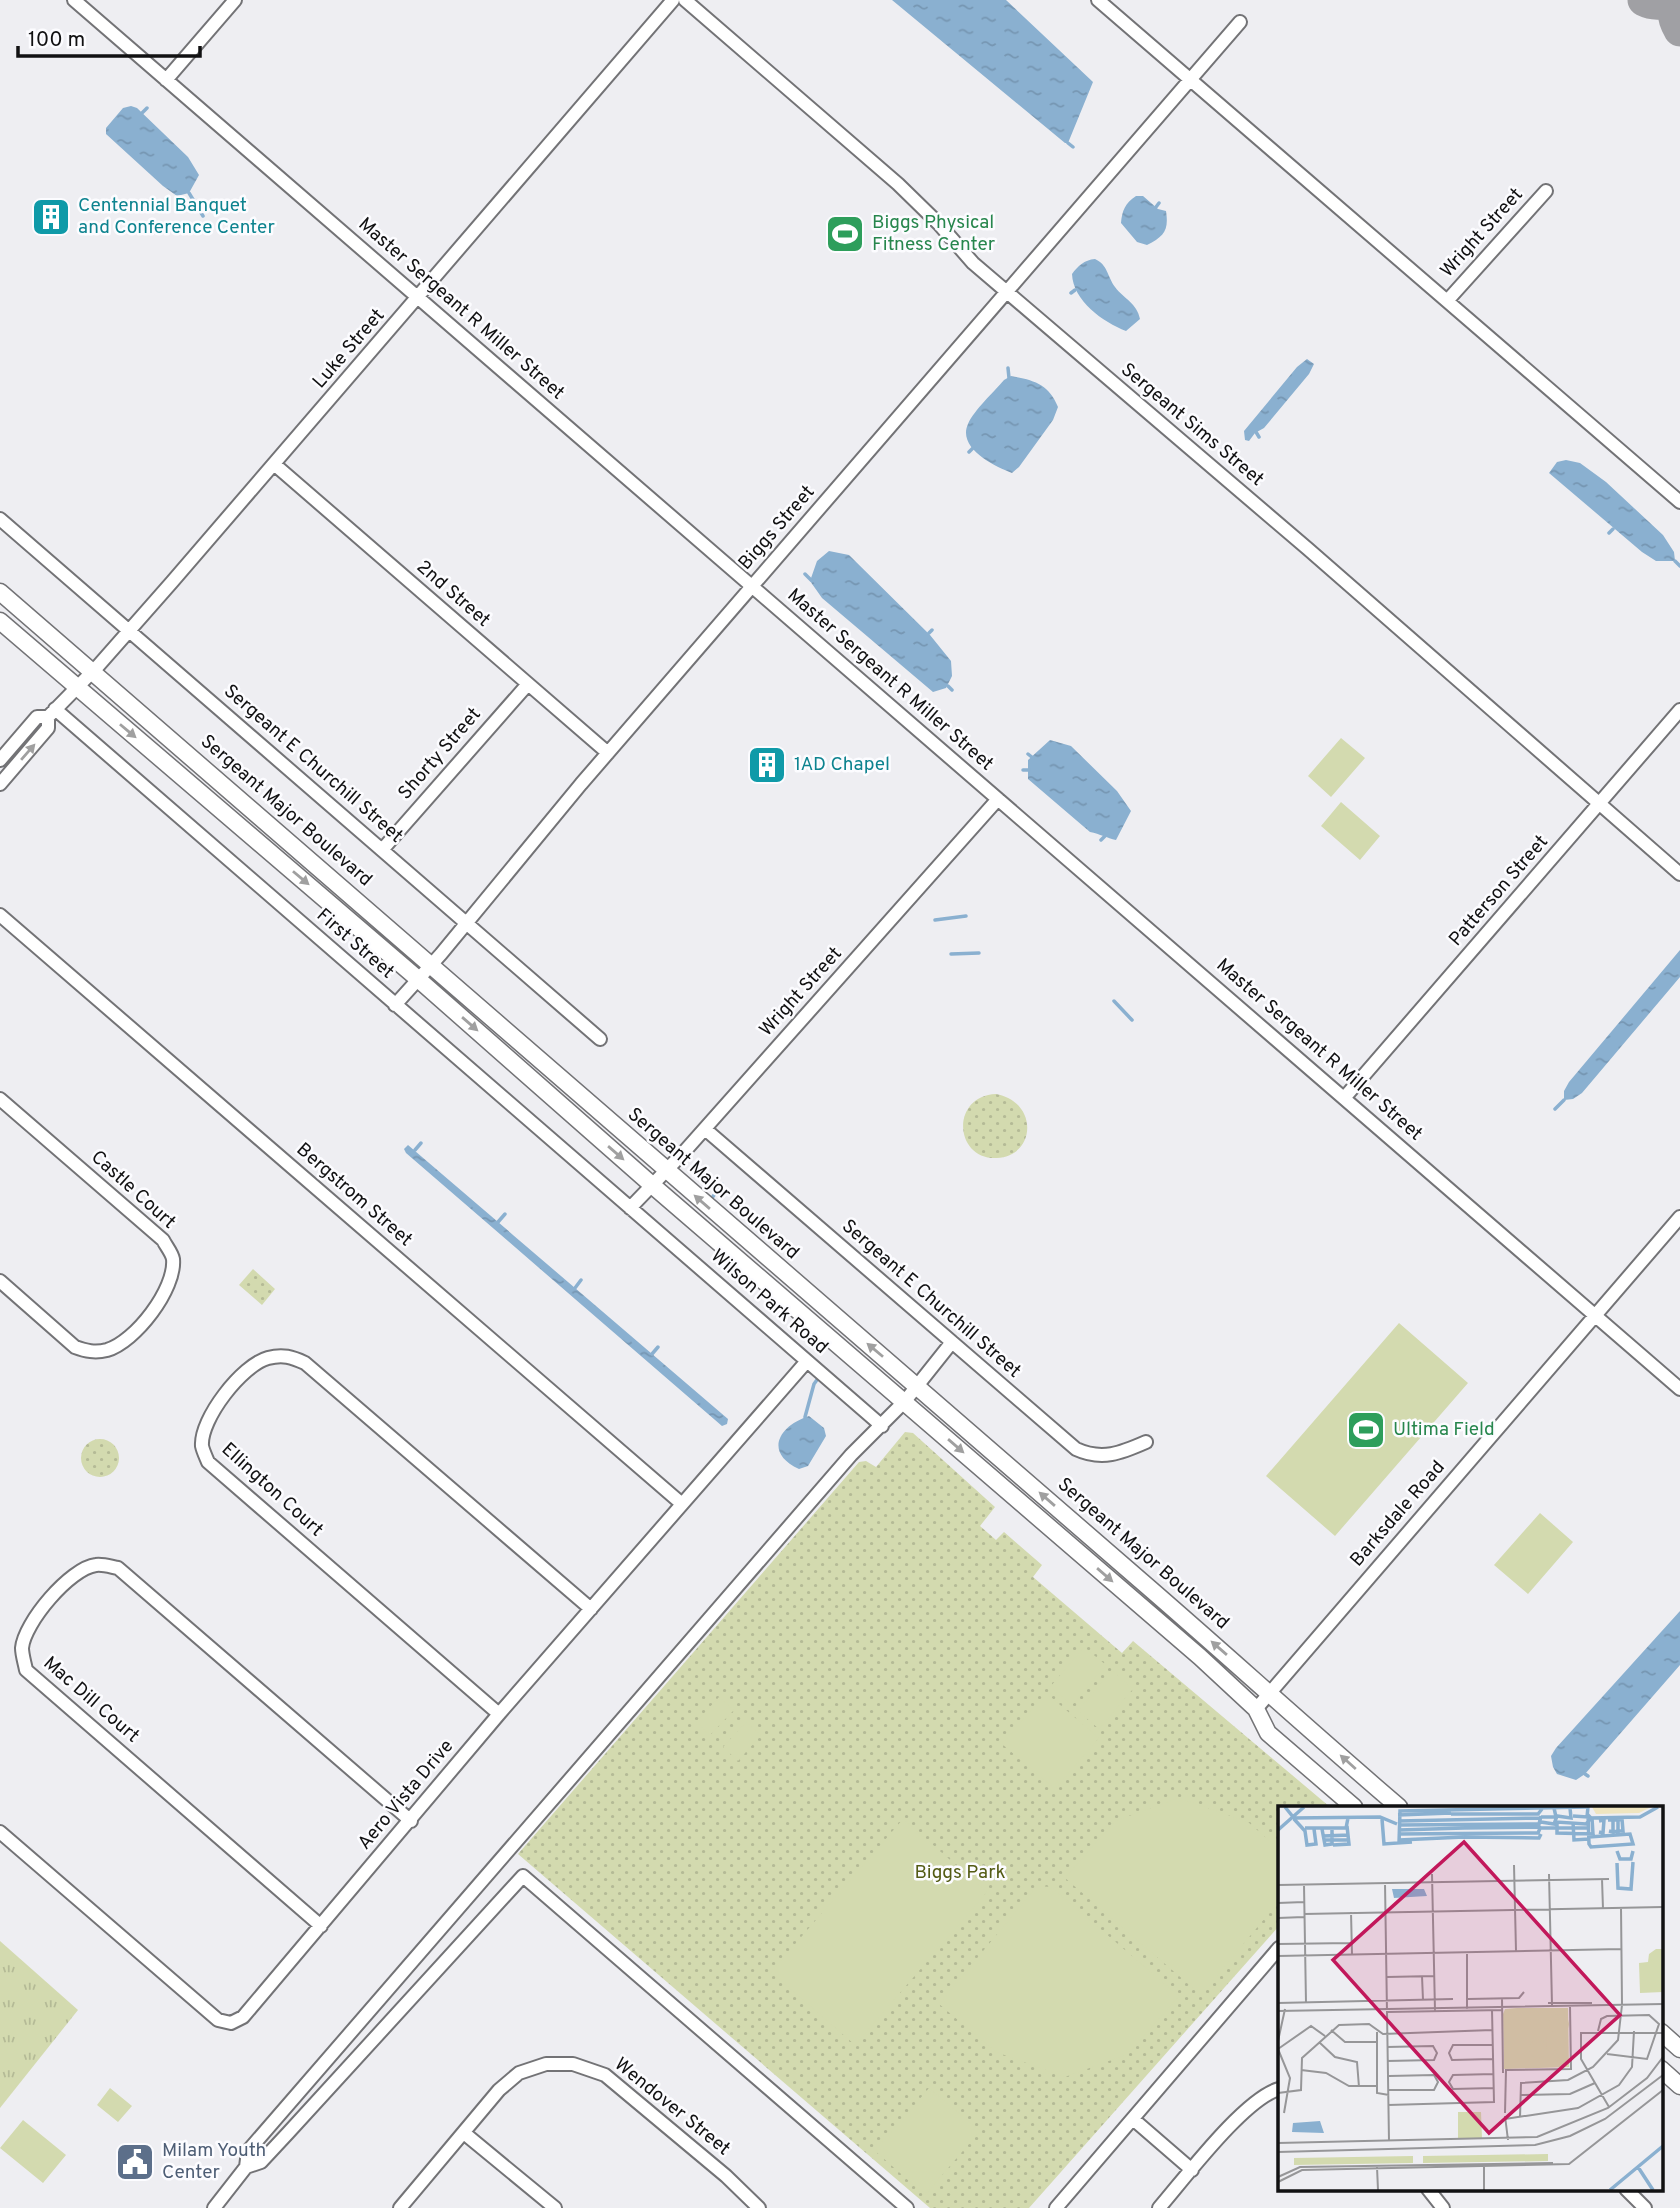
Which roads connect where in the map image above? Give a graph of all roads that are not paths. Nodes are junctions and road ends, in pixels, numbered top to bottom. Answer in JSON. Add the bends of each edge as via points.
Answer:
{"nodes":[{"id":1,"x":74,"y":0,"type":"edge"},
{"id":2,"x":235,"y":0,"type":"edge"},
{"id":3,"x":673,"y":0,"type":"edge"},
{"id":4,"x":685,"y":0,"type":"edge"},
{"id":5,"x":1098,"y":0,"type":"edge"},
{"id":6,"x":1240,"y":22,"type":"dead end"},
{"id":7,"x":166,"y":80,"type":"junction"},
{"id":8,"x":1190,"y":80,"type":"junction"},
{"id":9,"x":1546,"y":191,"type":"dead end"},
{"id":10,"x":1006,"y":291,"type":"junction"},
{"id":11,"x":418,"y":298,"type":"junction"},
{"id":12,"x":1447,"y":301,"type":"junction"},
{"id":13,"x":274,"y":464,"type":"junction"},
{"id":14,"x":1680,"y":502,"type":"edge"},
{"id":15,"x":0,"y":519,"type":"edge"},
{"id":16,"x":752,"y":586,"type":"junction"},
{"id":17,"x":0,"y":592,"type":"edge"},
{"id":18,"x":0,"y":621,"type":"edge"},
{"id":19,"x":129,"y":631,"type":"junction"},
{"id":20,"x":92,"y":672,"type":"junction"},
{"id":21,"x":528,"y":684,"type":"junction"},
{"id":22,"x":76,"y":686,"type":"junction"},
{"id":23,"x":1680,"y":710,"type":"edge"},
{"id":24,"x":52,"y":713,"type":"junction"},
{"id":25,"x":608,"y":753,"type":"junction"},
{"id":26,"x":0,"y":760,"type":"edge"},
{"id":27,"x":0,"y":784,"type":"edge"},
{"id":28,"x":998,"y":799,"type":"junction"},
{"id":29,"x":1600,"y":804,"type":"junction"},
{"id":30,"x":382,"y":849,"type":"junction"},
{"id":31,"x":1680,"y":874,"type":"edge"},
{"id":32,"x":0,"y":915,"type":"edge"},
{"id":33,"x":467,"y":923,"type":"junction"},
{"id":34,"x":431,"y":965,"type":"junction"},
{"id":35,"x":418,"y":979,"type":"junction"},
{"id":36,"x":395,"y":1005,"type":"junction"},
{"id":37,"x":600,"y":1039,"type":"dead end"},
{"id":38,"x":1345,"y":1097,"type":"junction"},
{"id":39,"x":0,"y":1099,"type":"edge"},
{"id":40,"x":705,"y":1129,"type":"junction"},
{"id":41,"x":666,"y":1171,"type":"junction"},
{"id":42,"x":652,"y":1185,"type":"junction"},
{"id":43,"x":630,"y":1208,"type":"junction"},
{"id":44,"x":1680,"y":1217,"type":"edge"},
{"id":45,"x":0,"y":1281,"type":"edge"},
{"id":46,"x":1596,"y":1315,"type":"junction"},
{"id":47,"x":952,"y":1342,"type":"junction"},
{"id":48,"x":807,"y":1361,"type":"junction"},
{"id":49,"x":916,"y":1386,"type":"junction"},
{"id":50,"x":1680,"y":1389,"type":"edge"},
{"id":51,"x":905,"y":1401,"type":"junction"},
{"id":52,"x":882,"y":1426,"type":"junction"},
{"id":53,"x":1146,"y":1442,"type":"dead end"},
{"id":54,"x":682,"y":1504,"type":"junction"},
{"id":55,"x":591,"y":1609,"type":"junction"},
{"id":56,"x":1270,"y":1692,"type":"junction"},
{"id":57,"x":1256,"y":1709,"type":"junction"},
{"id":58,"x":499,"y":1714,"type":"junction"},
{"id":59,"x":1353,"y":1806,"type":"edge"},
{"id":60,"x":1398,"y":1806,"type":"edge"},
{"id":61,"x":411,"y":1821,"type":"junction"},
{"id":62,"x":0,"y":1832,"type":"edge"},
{"id":63,"x":321,"y":1926,"type":"junction"},
{"id":64,"x":1278,"y":1949,"type":"edge"},
{"id":65,"x":1662,"y":2033,"type":"edge"},
{"id":66,"x":1680,"y":2049,"type":"edge"},
{"id":67,"x":1662,"y":2070,"type":"edge"},
{"id":68,"x":1680,"y":2086,"type":"edge"},
{"id":69,"x":1278,"y":2089,"type":"edge"},
{"id":70,"x":1133,"y":2119,"type":"junction"},
{"id":71,"x":464,"y":2133,"type":"junction"},
{"id":72,"x":246,"y":2167,"type":"junction"},
{"id":73,"x":1192,"y":2170,"type":"junction"},
{"id":74,"x":1429,"y":2190,"type":"edge"},
{"id":75,"x":1627,"y":2190,"type":"edge"},
{"id":76,"x":214,"y":2208,"type":"edge"},
{"id":77,"x":400,"y":2208,"type":"edge"},
{"id":78,"x":555,"y":2208,"type":"edge"},
{"id":79,"x":759,"y":2208,"type":"edge"},
{"id":80,"x":907,"y":2208,"type":"edge"},
{"id":81,"x":1055,"y":2208,"type":"edge"},
{"id":82,"x":1159,"y":2208,"type":"edge"},
{"id":83,"x":1443,"y":2208,"type":"edge"},
{"id":84,"x":1645,"y":2208,"type":"edge"}],
"edges":[{"from":1,"to":7,"type":"street","name":"Master Sergeant R Miller Street"},
{"from":2,"to":7,"type":"street"},
{"from":3,"to":11,"type":"street","name":"Luke Street"},
{"from":4,"to":10,"type":"street","name":"Sergeant Sims Street","via":[[906,190],[973,263]]},
{"from":5,"to":8,"type":"street"},
{"from":6,"to":8,"type":"street","name":"Biggs Street"},
{"from":7,"to":11,"type":"street","name":"Master Sergeant R Miller Street"},
{"from":8,"to":10,"type":"street","name":"Biggs Street"},
{"from":8,"to":12,"type":"street"},
{"from":9,"to":12,"type":"street","name":"Wright Street"},
{"from":10,"to":16,"type":"street","name":"Biggs Street"},
{"from":10,"to":29,"type":"street","name":"Sergeant Sims Street"},
{"from":11,"to":13,"type":"street","name":"Luke Street"},
{"from":11,"to":16,"type":"street","name":"Master Sergeant R Miller Street"},
{"from":12,"to":14,"type":"street"},
{"from":13,"to":19,"type":"street","name":"Luke Street"},
{"from":13,"to":21,"type":"street","name":"2nd Street"},
{"from":15,"to":19,"type":"street","name":"Sergeant E Churchill Street"},
{"from":16,"to":25,"type":"street","name":"Biggs Street"},
{"from":16,"to":28,"type":"street","name":"Master Sergeant R Miller Street"},
{"from":17,"to":20,"type":"street","name":"Sergeant Major Boulevard"},
{"from":18,"to":22,"type":"street","name":"Sergeant Major Boulevard"},
{"from":19,"to":20,"type":"street","name":"Luke Street"},
{"from":19,"to":30,"type":"street","name":"Sergeant E Churchill Street"},
{"from":20,"to":22,"type":"street","name":"Luke Street"},
{"from":20,"to":34,"type":"street","name":"Sergeant Major Boulevard"},
{"from":21,"to":25,"type":"street","name":"2nd Street"},
{"from":21,"to":30,"type":"street","name":"Shorty Street"},
{"from":22,"to":24,"type":"street","name":"Luke Street"},
{"from":22,"to":35,"type":"street","name":"Sergeant Major Boulevard","one_way":true},
{"from":23,"to":29,"type":"street","name":"Patterson Street"},
{"from":24,"to":26,"type":"street","name":"Luke Street","via":[[37,717]]},
{"from":27,"to":24,"type":"street","name":"Luke Street","one_way":true,"via":[[48,728]]},
{"from":24,"to":36,"type":"street","name":"First Street"},
{"from":25,"to":33,"type":"street","name":"Biggs Street"},
{"from":28,"to":38,"type":"street","name":"Master Sergeant R Miller Street"},
{"from":28,"to":40,"type":"street","name":"Wright Street"},
{"from":29,"to":31,"type":"street","name":"Sergeant Sims Street"},
{"from":29,"to":38,"type":"street","name":"Patterson Street"},
{"from":30,"to":33,"type":"street","name":"Sergeant E Churchill Street"},
{"from":32,"to":54,"type":"street","name":"Bergstrom Street"},
{"from":33,"to":34,"type":"street","name":"Biggs Street"},
{"from":33,"to":37,"type":"street","name":"Sergeant E Churchill Street"},
{"from":34,"to":35,"type":"street","name":"Biggs Street"},
{"from":34,"to":41,"type":"street","name":"Sergeant Major Boulevard"},
{"from":35,"to":36,"type":"street","name":"Biggs Street"},
{"from":35,"to":42,"type":"street","name":"Sergeant Major Boulevard","one_way":true},
{"from":36,"to":43,"type":"street","name":"First Street"},
{"from":38,"to":46,"type":"street","name":"Master Sergeant R Miller Street"},
{"from":39,"to":45,"type":"street","name":"Castle Court","via":[[163,1240],[173,1258],[171,1279],[162,1298],[147,1319],[110,1350],[90,1352],[75,1346]]},
{"from":40,"to":41,"type":"street","name":"Wright Street"},
{"from":40,"to":47,"type":"street","name":"Sergeant E Churchill Street"},
{"from":41,"to":42,"type":"street","name":"Wright Street"},
{"from":49,"to":41,"type":"street","name":"Sergeant Major Boulevard","one_way":true},
{"from":42,"to":43,"type":"street","name":"Wright Street"},
{"from":42,"to":51,"type":"street","name":"Sergeant Major Boulevard"},
{"from":43,"to":48,"type":"street","name":"Wilson Park Road"},
{"from":44,"to":46,"type":"street","name":"Barksdale Road"},
{"from":46,"to":50,"type":"street","name":"Master Sergeant R Miller Street"},
{"from":46,"to":56,"type":"street","name":"Barksdale Road"},
{"from":47,"to":49,"type":"street"},
{"from":47,"to":53,"type":"street","name":"Sergeant E Churchill Street","via":[[1076,1449],[1111,1456]]},
{"from":48,"to":52,"type":"street","name":"Wilson Park Road"},
{"from":48,"to":54,"type":"street","name":"Aero Vista Drive"},
{"from":49,"to":51,"type":"street"},
{"from":56,"to":49,"type":"street","name":"Sergeant Major Boulevard","one_way":true},
{"from":51,"to":52,"type":"street"},
{"from":51,"to":57,"type":"street","name":"Sergeant Major Boulevard","one_way":true},
{"from":52,"to":72,"type":"street","via":[[851,1455],[275,2119],[248,2151]]},
{"from":54,"to":55,"type":"street","name":"Aero Vista Drive"},
{"from":55,"to":58,"type":"street","name":"Aero Vista Drive"},
{"from":55,"to":58,"type":"street","name":"Ellington Court","via":[[305,1363],[289,1355],[266,1358],[229,1388],[205,1427],[202,1447],[208,1462]]},
{"from":56,"to":57,"type":"street","name":"Barksdale Road"},
{"from":60,"to":56,"type":"street","name":"Sergeant Major Boulevard","one_way":true},
{"from":57,"to":59,"type":"street","name":"Sergeant Major Boulevard","via":[[1268,1733]]},
{"from":58,"to":61,"type":"street","name":"Aero Vista Drive"},
{"from":61,"to":63,"type":"street","name":"Aero Vista Drive"},
{"from":61,"to":63,"type":"street","name":"Mac Dill Court","via":[[118,1568],[95,1565],[71,1578],[49,1599],[22,1648],[26,1670]]},
{"from":62,"to":63,"type":"street","name":"Aero Vista Drive","via":[[219,2020],[231,2023],[243,2017]]},
{"from":64,"to":70,"type":"street"},
{"from":65,"to":66,"type":"street"},
{"from":67,"to":68,"type":"street"},
{"from":69,"to":73,"type":"street","via":[[1260,2097],[1242,2113]]},
{"from":70,"to":73,"type":"street"},
{"from":70,"to":81,"type":"street"},
{"from":71,"to":77,"type":"street","name":"Wendover Street"},
{"from":71,"to":78,"type":"street"},
{"from":71,"to":79,"type":"street","name":"Wendover Street","via":[[519,2073],[546,2064],[573,2063],[605,2075]]},
{"from":72,"to":76,"type":"street"},
{"from":72,"to":80,"type":"street","via":[[261,2161],[288,2133],[523,1876]]},
{"from":73,"to":82,"type":"street"},
{"from":74,"to":83,"type":"street"},
{"from":75,"to":84,"type":"street"}]}
